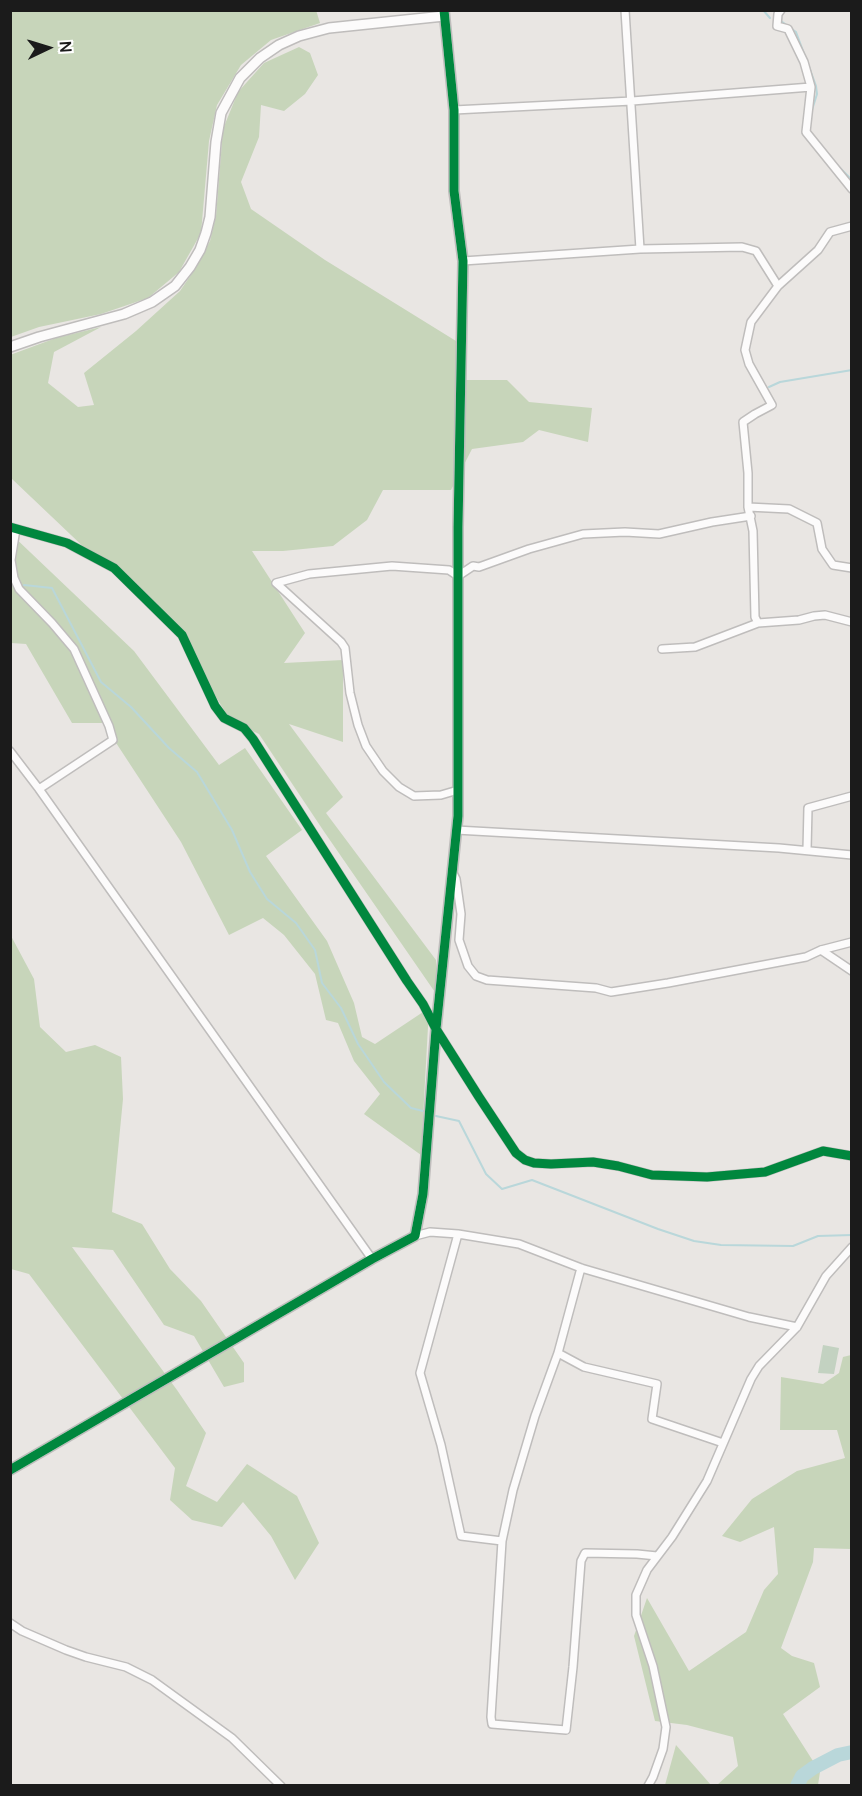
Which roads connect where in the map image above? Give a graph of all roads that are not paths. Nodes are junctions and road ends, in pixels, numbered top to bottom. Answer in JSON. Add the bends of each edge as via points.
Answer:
{"nodes":[{"id":1,"x":625,"y":10,"type":"edge"},
{"id":2,"x":781,"y":10,"type":"edge"},
{"id":3,"x":444,"y":13,"type":"edge"},
{"id":4,"x":811,"y":87,"type":"junction"},
{"id":5,"x":632,"y":101,"type":"junction"},
{"id":6,"x":454,"y":110,"type":"junction"},
{"id":7,"x":852,"y":189,"type":"edge"},
{"id":8,"x":852,"y":226,"type":"edge"},
{"id":9,"x":640,"y":249,"type":"junction"},
{"id":10,"x":463,"y":261,"type":"junction"},
{"id":11,"x":778,"y":285,"type":"junction"},
{"id":12,"x":10,"y":347,"type":"edge"},
{"id":13,"x":748,"y":507,"type":"junction"},
{"id":14,"x":751,"y":516,"type":"junction"},
{"id":15,"x":13,"y":528,"type":"edge"},
{"id":16,"x":852,"y":568,"type":"edge"},
{"id":17,"x":458,"y":576,"type":"junction"},
{"id":18,"x":852,"y":622,"type":"edge"},
{"id":19,"x":758,"y":623,"type":"junction"},
{"id":20,"x":662,"y":649,"type":"dead end"},
{"id":21,"x":10,"y":751,"type":"edge"},
{"id":22,"x":39,"y":789,"type":"junction"},
{"id":23,"x":458,"y":790,"type":"junction"},
{"id":24,"x":852,"y":796,"type":"edge"},
{"id":25,"x":456,"y":830,"type":"junction"},
{"id":26,"x":807,"y":850,"type":"junction"},
{"id":27,"x":852,"y":855,"type":"edge"},
{"id":28,"x":452,"y":871,"type":"junction"},
{"id":29,"x":852,"y":942,"type":"edge"},
{"id":30,"x":822,"y":950,"type":"junction"},
{"id":31,"x":852,"y":971,"type":"edge"},
{"id":32,"x":436,"y":1029,"type":"junction"},
{"id":33,"x":852,"y":1156,"type":"edge"},
{"id":34,"x":458,"y":1234,"type":"junction"},
{"id":35,"x":415,"y":1236,"type":"junction"},
{"id":36,"x":852,"y":1247,"type":"edge"},
{"id":37,"x":372,"y":1259,"type":"junction"},
{"id":38,"x":581,"y":1268,"type":"junction"},
{"id":39,"x":797,"y":1327,"type":"junction"},
{"id":40,"x":558,"y":1353,"type":"junction"},
{"id":41,"x":723,"y":1443,"type":"junction"},
{"id":42,"x":10,"y":1470,"type":"edge"},
{"id":43,"x":502,"y":1541,"type":"junction"},
{"id":44,"x":657,"y":1556,"type":"junction"},
{"id":45,"x":10,"y":1623,"type":"edge"},
{"id":46,"x":281,"y":1785,"type":"edge"},
{"id":47,"x":648,"y":1785,"type":"edge"}],
"edges":[{"from":1,"to":5,"type":"street"},
{"from":2,"to":4,"type":"street","via":[[777,26],[788,29]]},
{"from":3,"to":6,"type":"street"},
{"from":3,"to":12,"type":"street","via":[[329,28],[299,36],[260,58],[240,78],[221,113],[206,233],[200,250],[175,286],[153,302],[124,314]]},
{"from":4,"to":5,"type":"street"},
{"from":4,"to":7,"type":"street","via":[[806,132]]},
{"from":5,"to":6,"type":"street"},
{"from":5,"to":9,"type":"street"},
{"from":6,"to":10,"type":"street","via":[[454,191]]},
{"from":8,"to":11,"type":"street","via":[[830,232],[818,250]]},
{"from":9,"to":10,"type":"street"},
{"from":9,"to":11,"type":"street","via":[[742,247],[756,251]]},
{"from":10,"to":17,"type":"street"},
{"from":11,"to":13,"type":"street","via":[[751,322],[745,350],[772,405],[743,422]]},
{"from":13,"to":14,"type":"street"},
{"from":13,"to":16,"type":"street","via":[[789,509],[817,523],[822,549],[833,565]]},
{"from":14,"to":17,"type":"street","via":[[659,534],[583,534],[473,566]]},
{"from":14,"to":19,"type":"street"},
{"from":15,"to":22,"type":"street","via":[[11,560],[19,589],[74,650],[113,740]]},
{"from":15,"to":32,"type":"street","via":[[67,543],[114,568],[182,635],[214,706],[224,718],[244,728],[252,739]]},
{"from":17,"to":23,"type":"street"},
{"from":17,"to":23,"type":"street","via":[[449,570],[392,566],[309,574],[276,583],[345,648],[358,724],[366,746],[383,771],[414,796]]},
{"from":18,"to":19,"type":"street","via":[[825,615]]},
{"from":19,"to":20,"type":"street","via":[[695,647]]},
{"from":21,"to":22,"type":"street"},
{"from":22,"to":37,"type":"street"},
{"from":23,"to":25,"type":"street"},
{"from":24,"to":26,"type":"street","via":[[808,808]]},
{"from":25,"to":26,"type":"street"},
{"from":25,"to":28,"type":"street"},
{"from":26,"to":27,"type":"street"},
{"from":28,"to":30,"type":"street","via":[[461,914],[459,940],[468,966],[476,976],[487,980],[611,992],[806,957]]},
{"from":28,"to":32,"type":"street"},
{"from":29,"to":30,"type":"street"},
{"from":30,"to":31,"type":"street"},
{"from":32,"to":33,"type":"street","via":[[516,1153],[534,1163],[593,1162],[652,1175],[707,1177],[765,1172],[823,1151]]},
{"from":32,"to":35,"type":"street","via":[[423,1194]]},
{"from":34,"to":35,"type":"street","via":[[430,1232]]},
{"from":34,"to":38,"type":"street","via":[[519,1244]]},
{"from":34,"to":43,"type":"street","via":[[420,1373],[462,1536]]},
{"from":35,"to":37,"type":"street"},
{"from":36,"to":39,"type":"street","via":[[826,1276]]},
{"from":37,"to":42,"type":"street"},
{"from":38,"to":39,"type":"street","via":[[749,1317]]},
{"from":38,"to":40,"type":"street"},
{"from":39,"to":41,"type":"street","via":[[759,1366]]},
{"from":40,"to":41,"type":"street","via":[[584,1367],[657,1384],[652,1419]]},
{"from":40,"to":43,"type":"street","via":[[535,1416]]},
{"from":41,"to":44,"type":"street","via":[[707,1480]]},
{"from":43,"to":44,"type":"street","via":[[492,1724],[566,1730],[581,1561],[585,1553]]},
{"from":44,"to":47,"type":"street","via":[[636,1595],[636,1615],[653,1666],[666,1727],[663,1749]]},
{"from":45,"to":46,"type":"street","via":[[66,1650],[126,1667],[152,1680],[232,1738]]}]}
